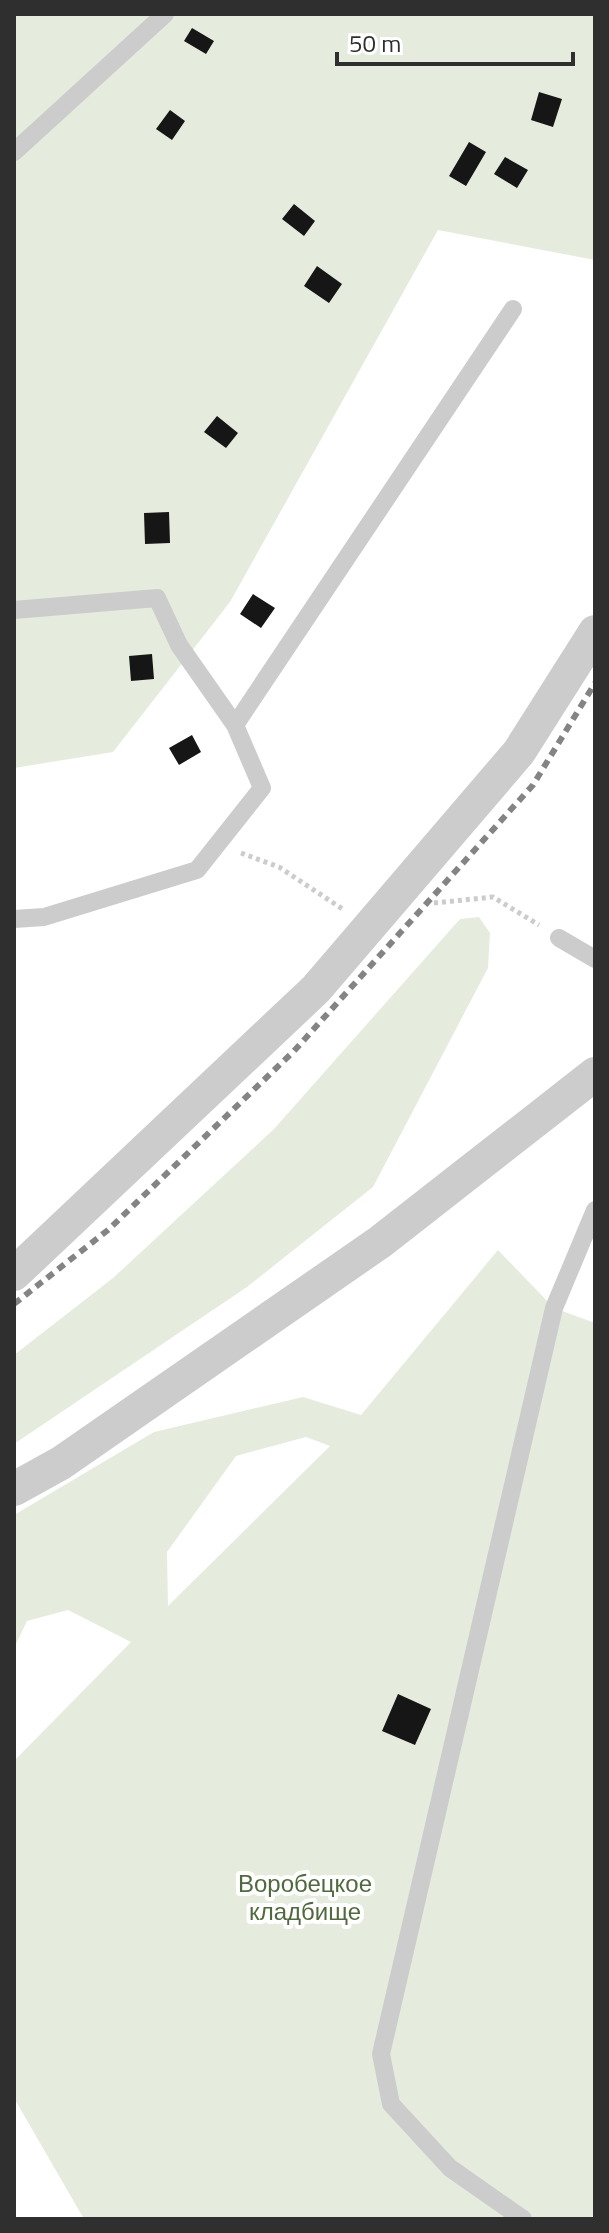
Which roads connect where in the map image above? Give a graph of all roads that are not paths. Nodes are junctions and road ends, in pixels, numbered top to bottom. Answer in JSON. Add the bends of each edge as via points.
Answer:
{"nodes":[{"id":1,"x":165,"y":14,"type":"edge"},
{"id":2,"x":14,"y":152,"type":"edge"},
{"id":3,"x":513,"y":309,"type":"dead end"},
{"id":4,"x":14,"y":610,"type":"edge"},
{"id":5,"x":595,"y":632,"type":"edge"},
{"id":6,"x":235,"y":725,"type":"junction"},
{"id":7,"x":14,"y":919,"type":"edge"},
{"id":8,"x":559,"y":938,"type":"dead end"},
{"id":9,"x":595,"y":959,"type":"edge"},
{"id":10,"x":595,"y":1074,"type":"edge"},
{"id":11,"x":595,"y":1210,"type":"edge"},
{"id":12,"x":14,"y":1274,"type":"edge"},
{"id":13,"x":14,"y":1489,"type":"edge"},
{"id":14,"x":523,"y":2219,"type":"edge"}],
"edges":[{"from":1,"to":2,"type":"lane"},
{"from":3,"to":6,"type":"lane"},
{"from":4,"to":6,"type":"lane","via":[[157,598],[179,645]]},
{"from":5,"to":12,"type":"street","via":[[519,752],[316,989]]},
{"from":6,"to":7,"type":"lane","via":[[262,788],[197,870],[44,917]]},
{"from":8,"to":9,"type":"lane"},
{"from":10,"to":13,"type":"street","via":[[380,1242],[61,1463]]},
{"from":11,"to":14,"type":"lane","via":[[554,1308],[381,2054],[391,2104],[450,2168]]}]}
